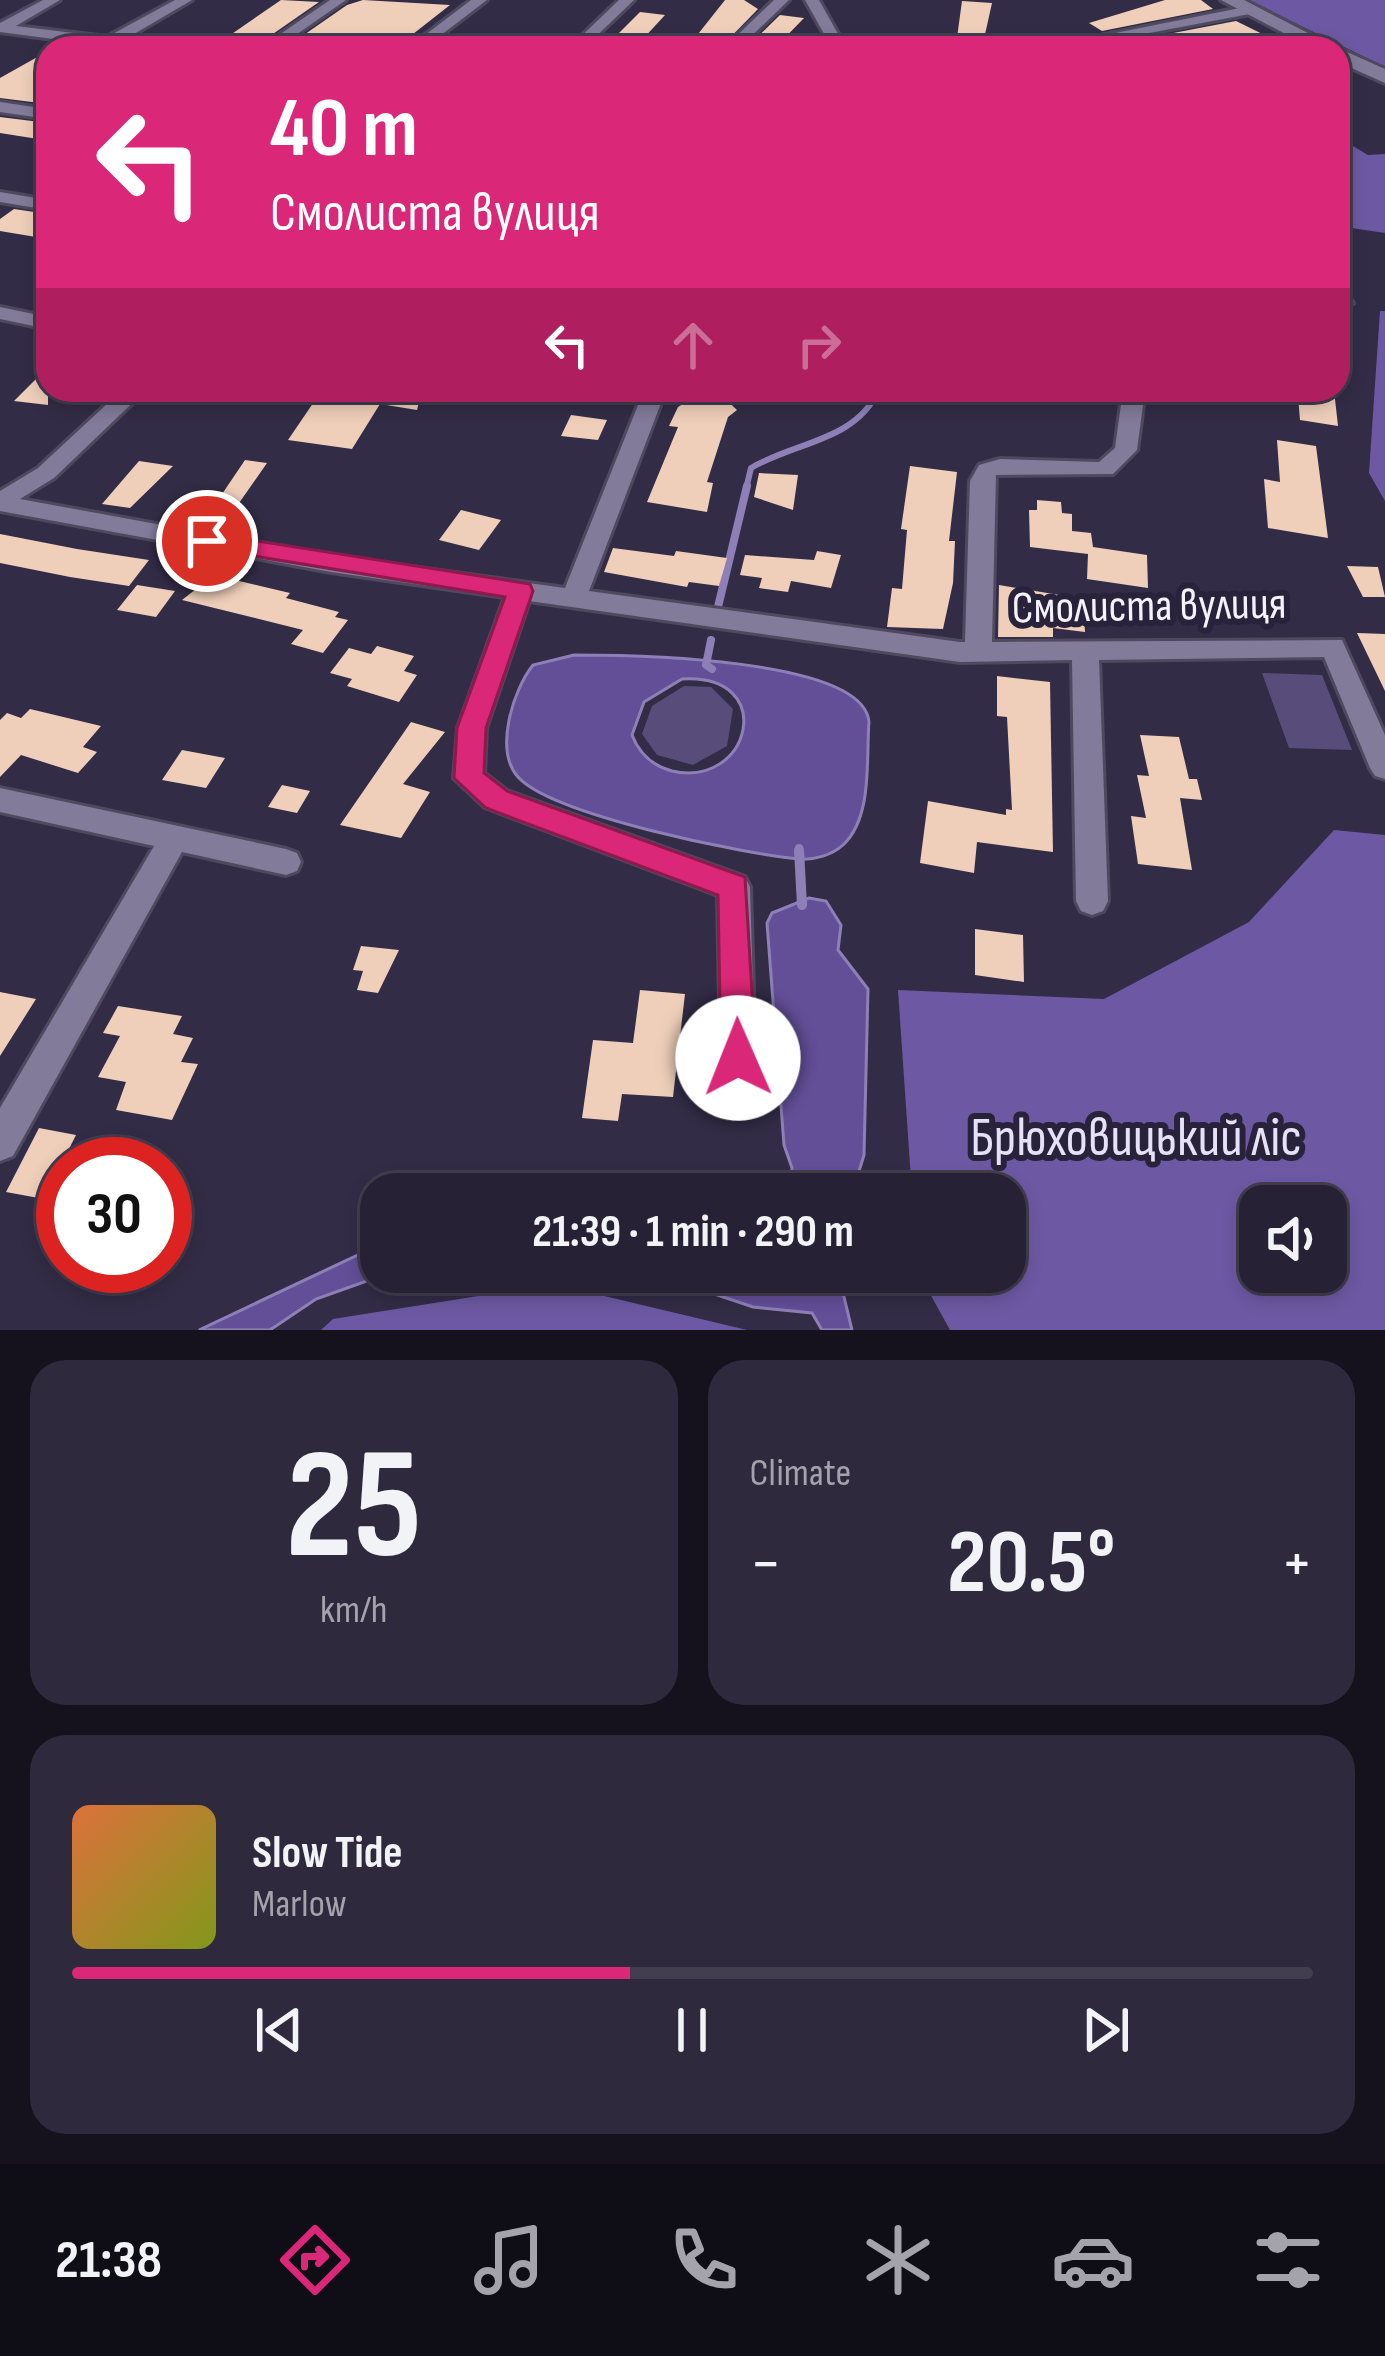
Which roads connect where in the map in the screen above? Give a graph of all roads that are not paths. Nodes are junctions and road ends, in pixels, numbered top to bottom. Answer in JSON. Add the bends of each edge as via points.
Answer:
{"nodes":[{"id":1,"x":53,"y":0,"type":"edge"},
{"id":2,"x":185,"y":0,"type":"edge"},
{"id":3,"x":339,"y":0,"type":"edge"},
{"id":4,"x":480,"y":0,"type":"edge"},
{"id":5,"x":627,"y":0,"type":"edge"},
{"id":6,"x":784,"y":0,"type":"edge"},
{"id":7,"x":1230,"y":0,"type":"edge"},
{"id":8,"x":813,"y":1,"type":"edge"},
{"id":9,"x":1250,"y":10,"type":"junction"},
{"id":10,"x":1,"y":28,"type":"edge"},
{"id":11,"x":63,"y":36,"type":"edge"},
{"id":12,"x":120,"y":36,"type":"edge"},
{"id":13,"x":285,"y":36,"type":"edge"},
{"id":14,"x":432,"y":36,"type":"edge"},
{"id":15,"x":589,"y":36,"type":"edge"},
{"id":16,"x":744,"y":36,"type":"edge"},
{"id":17,"x":832,"y":36,"type":"edge"},
{"id":18,"x":1111,"y":36,"type":"edge"},
{"id":19,"x":1303,"y":36,"type":"edge"},
{"id":20,"x":1350,"y":60,"type":"edge"},
{"id":21,"x":1385,"y":77,"type":"edge"},
{"id":22,"x":0,"y":107,"type":"edge"},
{"id":23,"x":36,"y":112,"type":"edge"},
{"id":24,"x":0,"y":197,"type":"edge"},
{"id":25,"x":36,"y":203,"type":"edge"},
{"id":26,"x":0,"y":313,"type":"edge"},
{"id":27,"x":36,"y":320,"type":"edge"},
{"id":28,"x":122,"y":402,"type":"edge"},
{"id":29,"x":651,"y":402,"type":"edge"},
{"id":30,"x":1132,"y":402,"type":"edge"},
{"id":31,"x":0,"y":502,"type":"edge"},
{"id":32,"x":520,"y":591,"type":"junction"},
{"id":33,"x":574,"y":598,"type":"junction"},
{"id":34,"x":978,"y":652,"type":"junction"},
{"id":35,"x":1085,"y":654,"type":"junction"},
{"id":36,"x":1385,"y":768,"type":"edge"},
{"id":37,"x":0,"y":800,"type":"edge"},
{"id":38,"x":174,"y":838,"type":"junction"},
{"id":39,"x":286,"y":862,"type":"dead end"},
{"id":40,"x":1092,"y":901,"type":"dead end"},
{"id":41,"x":738,"y":1058,"type":"dead end"},
{"id":42,"x":0,"y":1143,"type":"edge"}],
"edges":[{"from":1,"to":10,"type":"street"},
{"from":2,"to":12,"type":"street"},
{"from":3,"to":13,"type":"street"},
{"from":4,"to":14,"type":"street"},
{"from":5,"to":15,"type":"street"},
{"from":6,"to":8,"type":"street"},
{"from":6,"to":16,"type":"street"},
{"from":7,"to":9,"type":"main road"},
{"from":8,"to":17,"type":"street"},
{"from":9,"to":18,"type":"street"},
{"from":9,"to":19,"type":"main road"},
{"from":10,"to":11,"type":"street"},
{"from":20,"to":21,"type":"main road"},
{"from":22,"to":23,"type":"street"},
{"from":24,"to":25,"type":"street"},
{"from":26,"to":27,"type":"street"},
{"from":28,"to":31,"type":"street"},
{"from":29,"to":33,"type":"street"},
{"from":30,"to":34,"type":"street","name":"Смолиста вулиця","via":[[1126,450],[1105,470],[987,470]]},
{"from":31,"to":32,"type":"street","name":"Смолиста вулиця"},
{"from":32,"to":33,"type":"street","name":"Смолиста вулиця"},
{"from":32,"to":41,"type":"street","via":[[472,728],[469,778],[496,799],[734,887]]},
{"from":33,"to":34,"type":"street","name":"Смолиста вулиця"},
{"from":34,"to":35,"type":"street","name":"Смолиста вулиця"},
{"from":35,"to":36,"type":"street","name":"Смолиста вулиця","via":[[1333,647]]},
{"from":35,"to":40,"type":"street"},
{"from":37,"to":38,"type":"street"},
{"from":38,"to":39,"type":"street"},
{"from":38,"to":42,"type":"street"}]}
